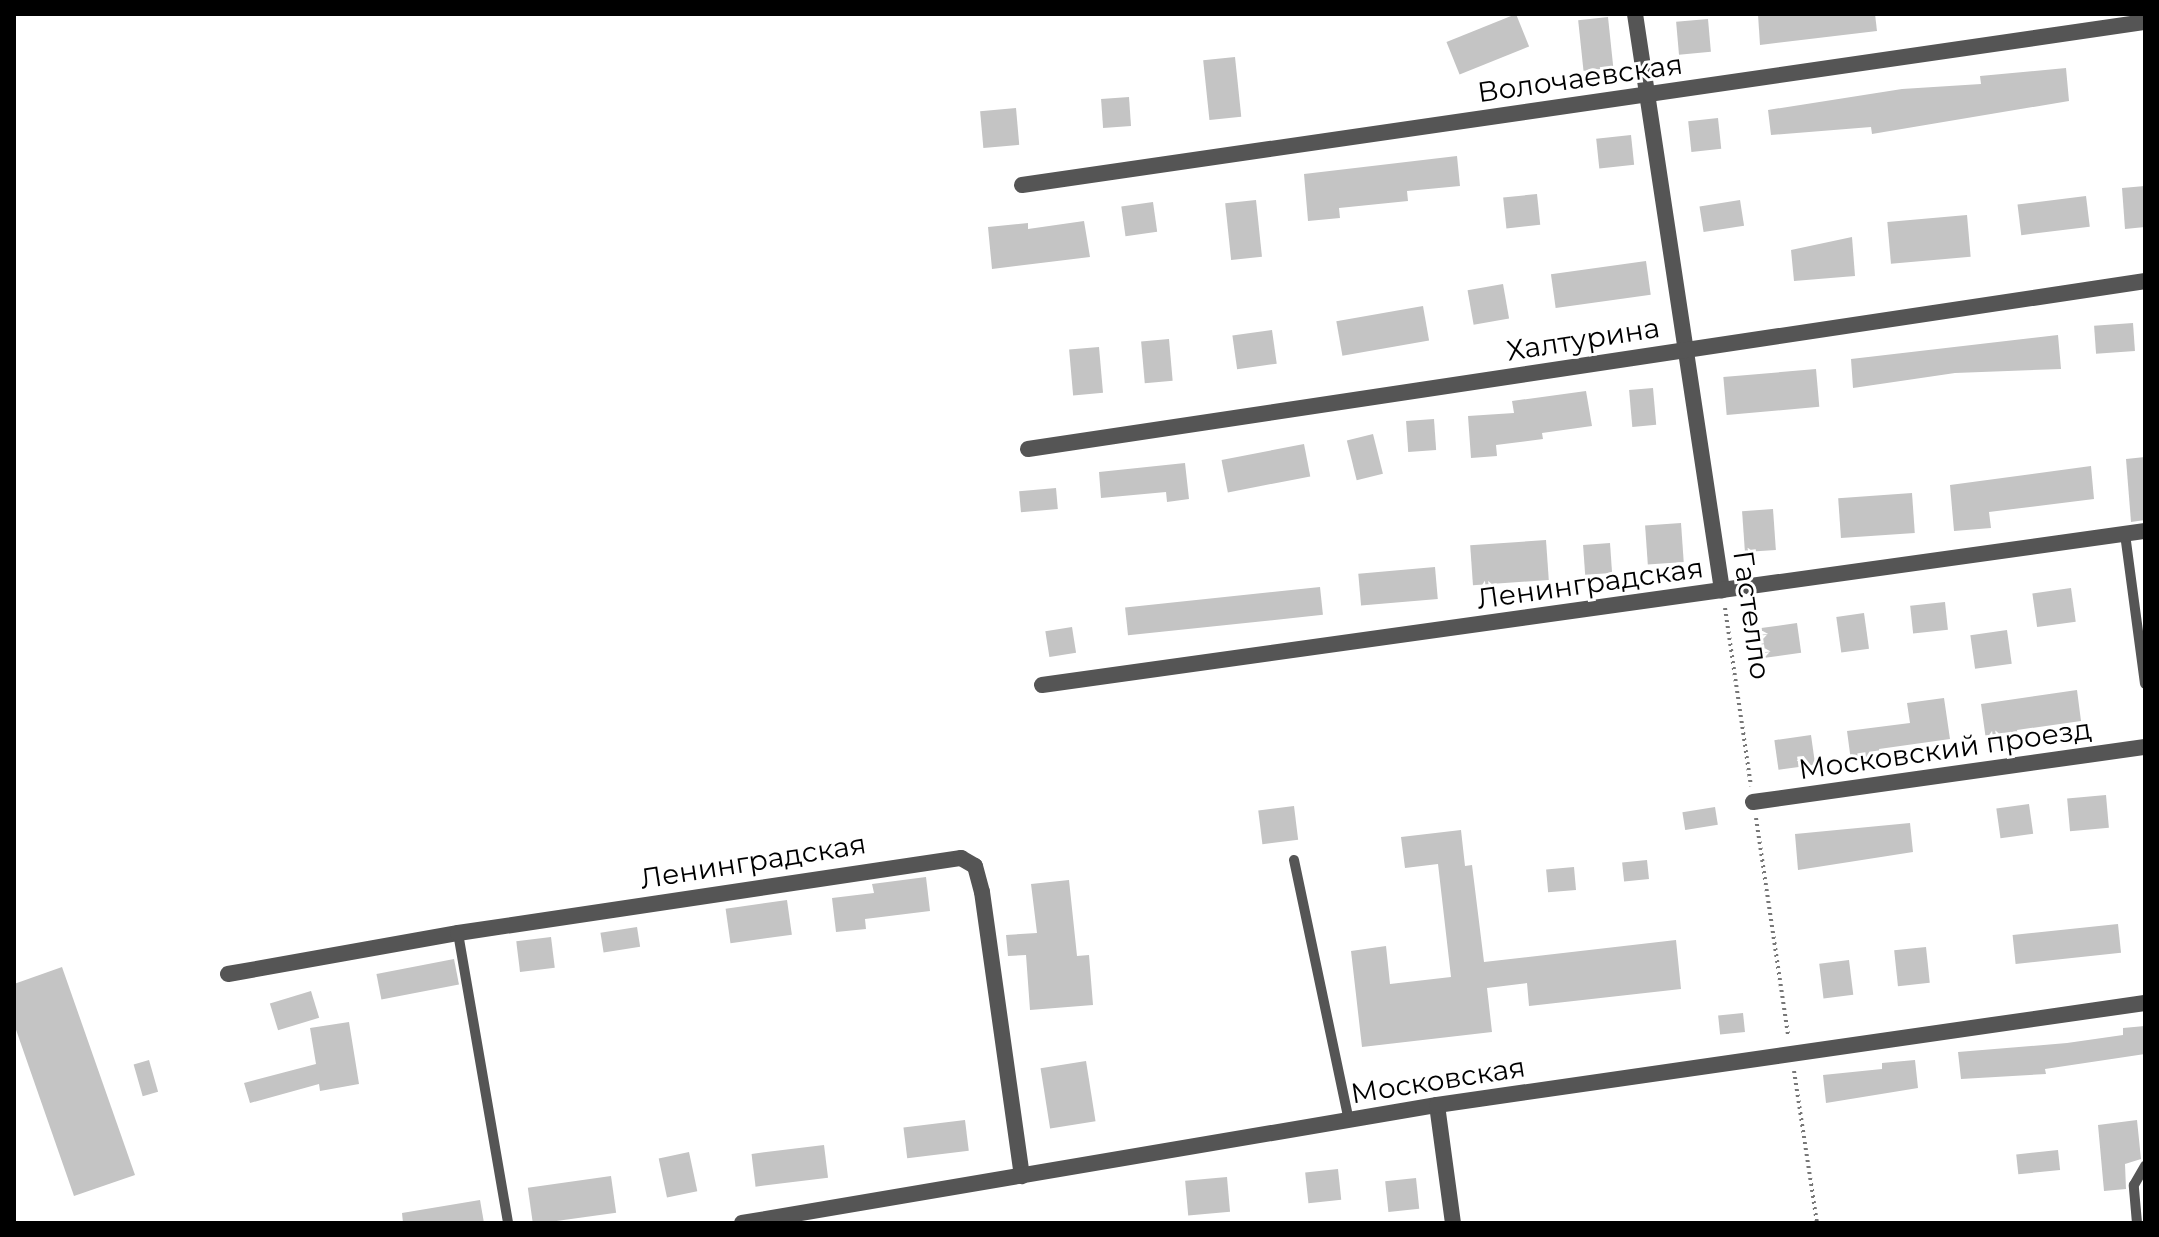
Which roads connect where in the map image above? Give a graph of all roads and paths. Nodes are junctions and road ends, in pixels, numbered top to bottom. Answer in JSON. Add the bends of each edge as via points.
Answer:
{"nodes":[{"id":1,"x":1635,"y":14,"type":"edge"},
{"id":2,"x":2145,"y":22,"type":"edge"},
{"id":3,"x":1647,"y":94,"type":"junction"},
{"id":4,"x":1022,"y":185,"type":"dead end"},
{"id":5,"x":2145,"y":281,"type":"edge"},
{"id":6,"x":1685,"y":350,"type":"junction"},
{"id":7,"x":1028,"y":449,"type":"dead end"},
{"id":8,"x":2145,"y":531,"type":"edge"},
{"id":9,"x":2125,"y":534,"type":"junction"},
{"id":10,"x":1722,"y":590,"type":"junction"},
{"id":11,"x":2145,"y":684,"type":"edge"},
{"id":12,"x":1042,"y":685,"type":"dead end"},
{"id":13,"x":2145,"y":747,"type":"edge"},
{"id":14,"x":1753,"y":802,"type":"junction"},
{"id":15,"x":1294,"y":860,"type":"dead end"},
{"id":16,"x":458,"y":933,"type":"junction"},
{"id":17,"x":228,"y":974,"type":"dead end"},
{"id":18,"x":2145,"y":1003,"type":"edge"},
{"id":19,"x":1791,"y":1054,"type":"junction"},
{"id":20,"x":1437,"y":1105,"type":"junction"},
{"id":21,"x":1349,"y":1120,"type":"junction"},
{"id":22,"x":2145,"y":1166,"type":"edge"},
{"id":23,"x":1022,"y":1176,"type":"junction"},
{"id":24,"x":508,"y":1223,"type":"edge"},
{"id":25,"x":742,"y":1223,"type":"edge"},
{"id":26,"x":1453,"y":1223,"type":"edge"},
{"id":27,"x":1817,"y":1223,"type":"edge"},
{"id":28,"x":2137,"y":1223,"type":"edge"}],
"edges":[{"from":1,"to":3,"type":"street","name":"Гастелло"},
{"from":2,"to":3,"type":"street","name":"Волочаевская"},
{"from":3,"to":4,"type":"street","name":"Волочаевская"},
{"from":3,"to":6,"type":"street","name":"Гастелло"},
{"from":5,"to":6,"type":"street","name":"Халтурина"},
{"from":6,"to":7,"type":"street","name":"Халтурина"},
{"from":6,"to":10,"type":"street","name":"Гастелло"},
{"from":8,"to":9,"type":"street","name":"Ленинградская"},
{"from":9,"to":10,"type":"street","name":"Ленинградская"},
{"from":9,"to":11,"type":"lane"},
{"from":10,"to":12,"type":"street","name":"Ленинградская"},
{"from":10,"to":14,"type":"path","name":"Гастелло"},
{"from":13,"to":14,"type":"street","name":"Московский проезд"},
{"from":14,"to":19,"type":"path","name":"Гастелло"},
{"from":15,"to":21,"type":"lane"},
{"from":16,"to":17,"type":"street","name":"Ленинградская"},
{"from":16,"to":23,"type":"street","name":"Ленинградская","via":[[961,858],[975,866],[982,892]]},
{"from":16,"to":24,"type":"lane"},
{"from":18,"to":19,"type":"street","name":"Московская"},
{"from":19,"to":20,"type":"street","name":"Московская"},
{"from":19,"to":27,"type":"path","name":"Гастелло"},
{"from":20,"to":21,"type":"street","name":"Московская"},
{"from":20,"to":26,"type":"street"},
{"from":21,"to":23,"type":"street","name":"Московская"},
{"from":22,"to":28,"type":"lane","via":[[2134,1185]]},
{"from":23,"to":25,"type":"street","name":"Московская"}]}
